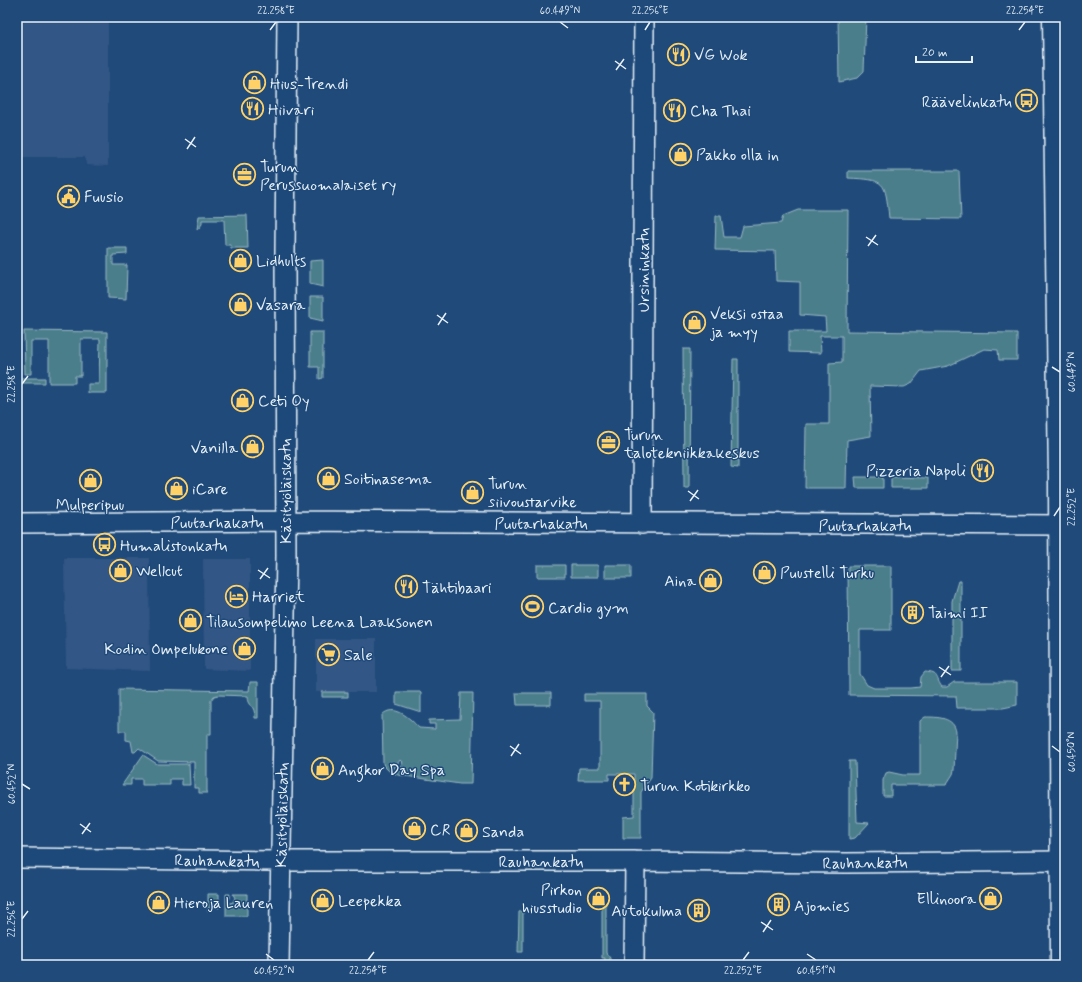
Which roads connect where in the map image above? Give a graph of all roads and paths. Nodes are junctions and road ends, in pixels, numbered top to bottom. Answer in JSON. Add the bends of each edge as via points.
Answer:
{"nodes":[{"id":1,"x":287,"y":17,"type":"edge"},
{"id":2,"x":644,"y":17,"type":"edge"},
{"id":3,"x":1054,"y":17,"type":"edge"},
{"id":4,"x":286,"y":521,"type":"junction"},
{"id":5,"x":17,"y":523,"type":"edge"},
{"id":6,"x":642,"y":524,"type":"junction"},
{"id":7,"x":1063,"y":525,"type":"edge"},
{"id":8,"x":17,"y":858,"type":"edge"},
{"id":9,"x":280,"y":861,"type":"junction"},
{"id":10,"x":635,"y":861,"type":"junction"},
{"id":11,"x":1063,"y":861,"type":"edge"},
{"id":12,"x":279,"y":965,"type":"edge"},
{"id":13,"x":634,"y":965,"type":"edge"},
{"id":14,"x":1062,"y":965,"type":"edge"}],
"edges":[{"from":1,"to":4,"type":"street","name":"Käsityöläiskatu"},
{"from":2,"to":6,"type":"street","name":"Ursininkatu"},
{"from":3,"to":7,"type":"main road"},
{"from":4,"to":5,"type":"street","name":"Puutarhakatu"},
{"from":4,"to":6,"type":"street","name":"Puutarhakatu"},
{"from":4,"to":9,"type":"street","name":"Käsityöläiskatu"},
{"from":6,"to":7,"type":"street","name":"Puutarhakatu"},
{"from":7,"to":11,"type":"main road"},
{"from":8,"to":9,"type":"street","name":"Rauhankatu"},
{"from":9,"to":10,"type":"street","name":"Rauhankatu"},
{"from":9,"to":12,"type":"street","name":"Käsityöläiskatu"},
{"from":10,"to":11,"type":"street","name":"Rauhankatu"},
{"from":10,"to":13,"type":"street"},
{"from":11,"to":14,"type":"main road"}]}
